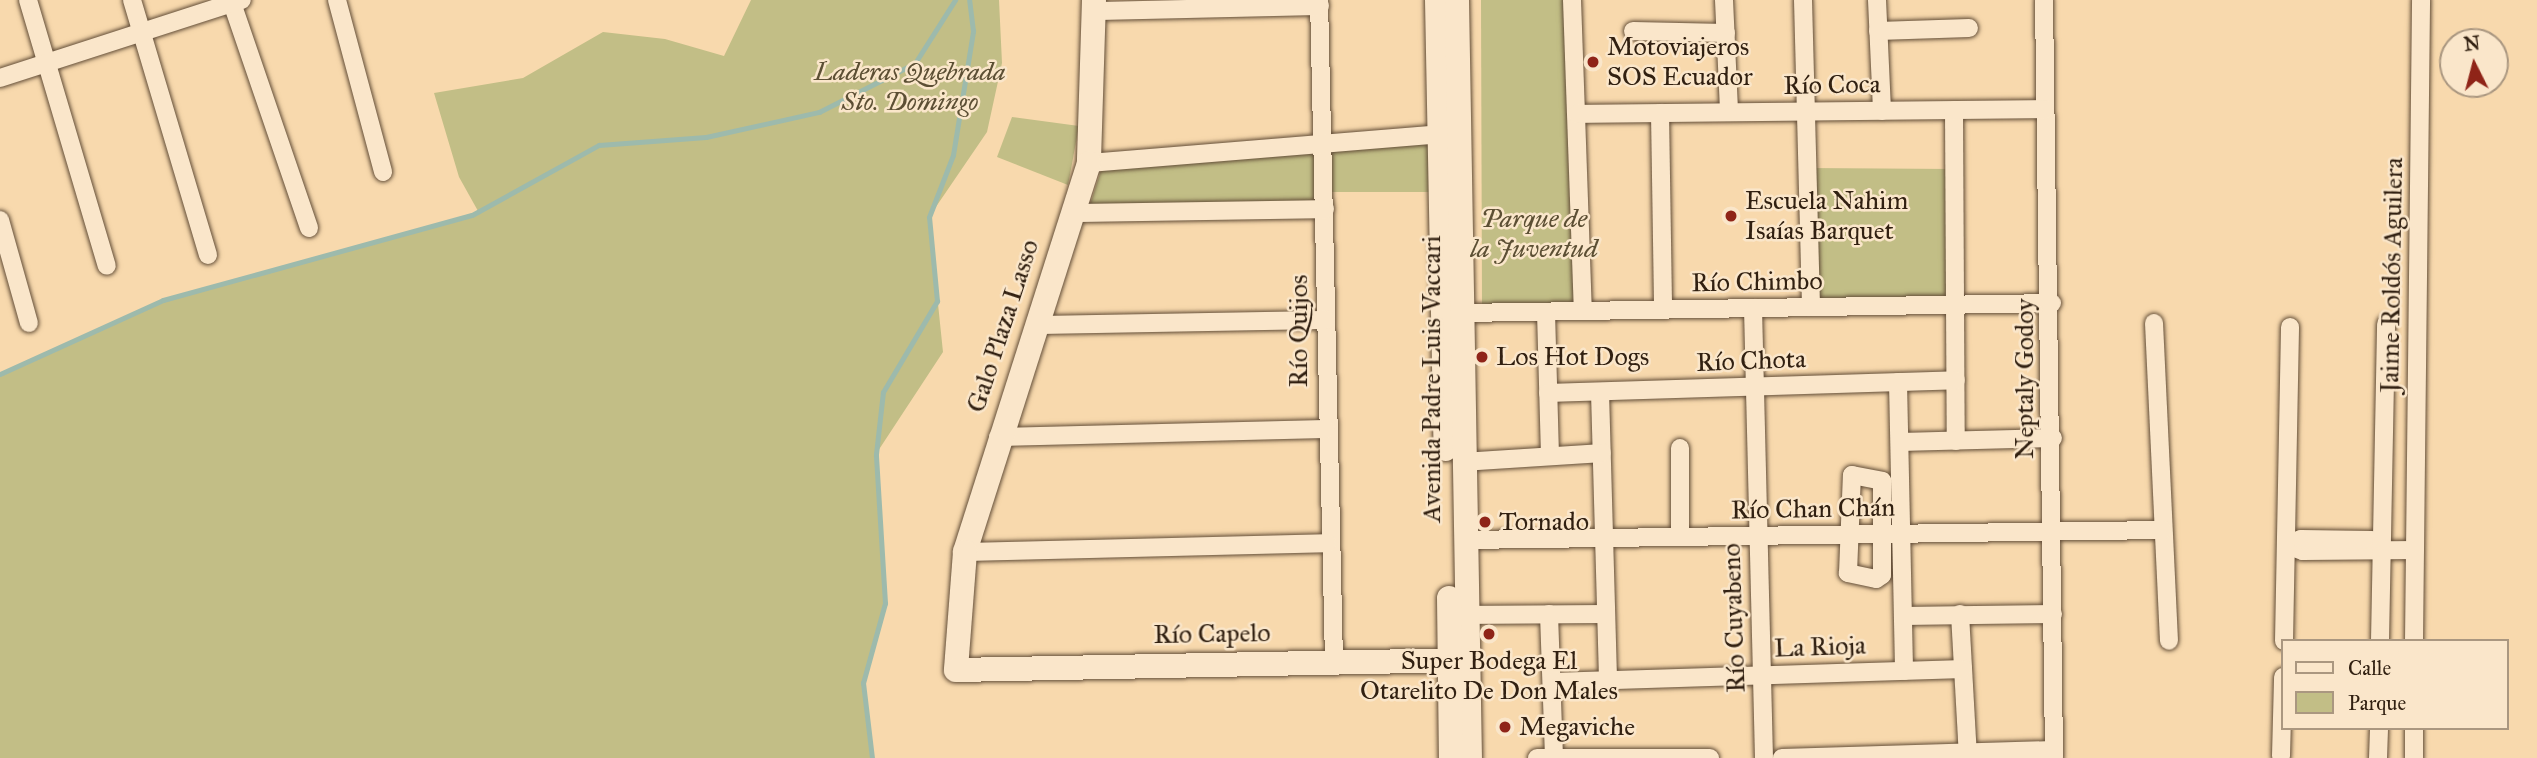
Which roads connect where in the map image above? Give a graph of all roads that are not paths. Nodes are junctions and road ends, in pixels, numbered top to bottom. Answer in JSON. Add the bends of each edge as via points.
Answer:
{"nodes":[{"id":1,"x":28,"y":0,"type":"edge"},
{"id":2,"x":132,"y":0,"type":"edge"},
{"id":3,"x":337,"y":0,"type":"edge"},
{"id":4,"x":1437,"y":0,"type":"edge"},
{"id":5,"x":1457,"y":0,"type":"edge"},
{"id":6,"x":1572,"y":0,"type":"edge"},
{"id":7,"x":1724,"y":0,"type":"edge"},
{"id":8,"x":1803,"y":0,"type":"edge"},
{"id":9,"x":1877,"y":0,"type":"edge"},
{"id":10,"x":2044,"y":0,"type":"edge"},
{"id":11,"x":2421,"y":0,"type":"edge"},
{"id":12,"x":235,"y":1,"type":"edge"},
{"id":13,"x":1320,"y":3,"type":"edge"},
{"id":14,"x":1096,"y":5,"type":"edge"},
{"id":15,"x":1969,"y":28,"type":"dead end"},
{"id":16,"x":1633,"y":31,"type":"dead end"},
{"id":17,"x":1878,"y":31,"type":"junction"},
{"id":18,"x":1726,"y":33,"type":"junction"},
{"id":19,"x":145,"y":36,"type":"junction"},
{"id":20,"x":48,"y":64,"type":"junction"},
{"id":21,"x":0,"y":78,"type":"edge"},
{"id":22,"x":2045,"y":109,"type":"junction"},
{"id":23,"x":1954,"y":110,"type":"junction"},
{"id":24,"x":1882,"y":111,"type":"junction"},
{"id":25,"x":1729,"y":112,"type":"junction"},
{"id":26,"x":1804,"y":112,"type":"junction"},
{"id":27,"x":1660,"y":113,"type":"junction"},
{"id":28,"x":1577,"y":114,"type":"junction"},
{"id":29,"x":1449,"y":133,"type":"junction"},
{"id":30,"x":1322,"y":142,"type":"junction"},
{"id":31,"x":1089,"y":163,"type":"junction"},
{"id":32,"x":383,"y":172,"type":"dead end"},
{"id":33,"x":1325,"y":209,"type":"junction"},
{"id":34,"x":1072,"y":213,"type":"junction"},
{"id":35,"x":0,"y":220,"type":"edge"},
{"id":36,"x":309,"y":228,"type":"dead end"},
{"id":37,"x":208,"y":255,"type":"dead end"},
{"id":38,"x":107,"y":266,"type":"dead end"},
{"id":39,"x":2052,"y":303,"type":"junction"},
{"id":40,"x":1957,"y":305,"type":"junction"},
{"id":41,"x":1811,"y":307,"type":"junction"},
{"id":42,"x":1753,"y":308,"type":"junction"},
{"id":43,"x":1663,"y":310,"type":"junction"},
{"id":44,"x":1583,"y":311,"type":"junction"},
{"id":45,"x":1546,"y":312,"type":"junction"},
{"id":46,"x":1463,"y":313,"type":"junction"},
{"id":47,"x":1326,"y":320,"type":"junction"},
{"id":48,"x":29,"y":323,"type":"dead end"},
{"id":49,"x":2154,"y":323,"type":"dead end"},
{"id":50,"x":2386,"y":324,"type":"dead end"},
{"id":51,"x":1035,"y":325,"type":"junction"},
{"id":52,"x":2290,"y":327,"type":"dead end"},
{"id":53,"x":1956,"y":380,"type":"junction"},
{"id":54,"x":1898,"y":382,"type":"junction"},
{"id":55,"x":1755,"y":387,"type":"junction"},
{"id":56,"x":1600,"y":392,"type":"junction"},
{"id":57,"x":1548,"y":393,"type":"junction"},
{"id":58,"x":1326,"y":429,"type":"junction"},
{"id":59,"x":998,"y":437,"type":"junction"},
{"id":60,"x":2053,"y":438,"type":"junction"},
{"id":61,"x":1956,"y":441,"type":"junction"},
{"id":62,"x":1900,"y":442,"type":"junction"},
{"id":63,"x":1680,"y":448,"type":"dead end"},
{"id":64,"x":1602,"y":453,"type":"junction"},
{"id":65,"x":1550,"y":454,"type":"junction"},
{"id":66,"x":1463,"y":462,"type":"junction"},
{"id":67,"x":2163,"y":530,"type":"junction"},
{"id":68,"x":2051,"y":532,"type":"junction"},
{"id":69,"x":1882,"y":534,"type":"junction"},
{"id":70,"x":1902,"y":534,"type":"junction"},
{"id":71,"x":1847,"y":535,"type":"junction"},
{"id":72,"x":1758,"y":536,"type":"junction"},
{"id":73,"x":1680,"y":537,"type":"junction"},
{"id":74,"x":1604,"y":538,"type":"junction"},
{"id":75,"x":1464,"y":540,"type":"junction"},
{"id":76,"x":1327,"y":543,"type":"junction"},
{"id":77,"x":2287,"y":545,"type":"junction"},
{"id":78,"x":2381,"y":548,"type":"junction"},
{"id":79,"x":2415,"y":550,"type":"junction"},
{"id":80,"x":965,"y":552,"type":"junction"},
{"id":81,"x":1549,"y":614,"type":"junction"},
{"id":82,"x":1606,"y":614,"type":"junction"},
{"id":83,"x":1961,"y":614,"type":"junction"},
{"id":84,"x":2053,"y":614,"type":"junction"},
{"id":85,"x":1458,"y":615,"type":"junction"},
{"id":86,"x":1903,"y":615,"type":"junction"},
{"id":87,"x":2284,"y":639,"type":"edge"},
{"id":88,"x":2380,"y":639,"type":"edge"},
{"id":89,"x":2414,"y":639,"type":"edge"},
{"id":90,"x":2169,"y":641,"type":"dead end"},
{"id":91,"x":1459,"y":660,"type":"junction"},
{"id":92,"x":1334,"y":661,"type":"junction"},
{"id":93,"x":1963,"y":669,"type":"junction"},
{"id":94,"x":956,"y":670,"type":"joint"},
{"id":95,"x":1904,"y":671,"type":"junction"},
{"id":96,"x":1763,"y":675,"type":"junction"},
{"id":97,"x":1608,"y":680,"type":"junction"},
{"id":98,"x":1553,"y":682,"type":"junction"},
{"id":99,"x":2282,"y":716,"type":"edge"},
{"id":100,"x":2379,"y":730,"type":"edge"},
{"id":101,"x":2414,"y":730,"type":"edge"},
{"id":102,"x":2054,"y":754,"type":"edge"},
{"id":103,"x":1968,"y":755,"type":"edge"},
{"id":104,"x":2281,"y":756,"type":"dead end"},
{"id":105,"x":1549,"y":757,"type":"edge"},
{"id":106,"x":1451,"y":758,"type":"edge"},
{"id":107,"x":1470,"y":758,"type":"edge"},
{"id":108,"x":1710,"y":758,"type":"edge"},
{"id":109,"x":1764,"y":758,"type":"edge"},
{"id":110,"x":1782,"y":758,"type":"edge"},
{"id":111,"x":2378,"y":758,"type":"edge"},
{"id":112,"x":2414,"y":758,"type":"edge"}],
"edges":[{"from":1,"to":20,"type":"street"},
{"from":2,"to":19,"type":"street"},
{"from":3,"to":32,"type":"street"},
{"from":4,"to":29,"type":"main road","name":"Avenida Padre Luis Vaccari"},
{"from":5,"to":29,"type":"main road","name":"Avenida Padre Luis Vaccari"},
{"from":6,"to":28,"type":"street"},
{"from":7,"to":18,"type":"street"},
{"from":8,"to":26,"type":"street"},
{"from":9,"to":17,"type":"street"},
{"from":10,"to":22,"type":"street","name":"Neptaly Godoy"},
{"from":11,"to":79,"type":"street","name":"Jaime Roldós Aguilera"},
{"from":12,"to":19,"type":"street"},
{"from":12,"to":36,"type":"street"},
{"from":13,"to":14,"type":"street"},
{"from":13,"to":30,"type":"street","name":"Río Quijos"},
{"from":14,"to":31,"type":"main road","name":"Galo Plaza Lasso"},
{"from":15,"to":17,"type":"street"},
{"from":16,"to":18,"type":"street"},
{"from":17,"to":24,"type":"street"},
{"from":18,"to":25,"type":"street"},
{"from":19,"to":20,"type":"street"},
{"from":19,"to":37,"type":"street"},
{"from":20,"to":21,"type":"street"},
{"from":20,"to":38,"type":"street"},
{"from":22,"to":23,"type":"street","name":"Río Coca"},
{"from":22,"to":39,"type":"street","name":"Neptaly Godoy"},
{"from":23,"to":24,"type":"street","name":"Río Coca"},
{"from":23,"to":40,"type":"street"},
{"from":24,"to":26,"type":"street","name":"Río Coca"},
{"from":25,"to":26,"type":"street","name":"Río Coca"},
{"from":25,"to":27,"type":"street","name":"Río Coca"},
{"from":26,"to":41,"type":"street"},
{"from":27,"to":28,"type":"street","name":"Río Coca"},
{"from":27,"to":43,"type":"street"},
{"from":28,"to":44,"type":"street"},
{"from":29,"to":30,"type":"street"},
{"from":29,"to":46,"type":"main road","name":"Avenida Padre Luis Vaccari"},
{"from":29,"to":85,"type":"main road","name":"Avenida Padre Luis Vaccari"},
{"from":30,"to":31,"type":"street"},
{"from":30,"to":33,"type":"street","name":"Río Quijos"},
{"from":31,"to":34,"type":"main road","name":"Galo Plaza Lasso"},
{"from":33,"to":34,"type":"street"},
{"from":33,"to":47,"type":"street","name":"Río Quijos"},
{"from":34,"to":51,"type":"main road","name":"Galo Plaza Lasso"},
{"from":35,"to":48,"type":"street"},
{"from":39,"to":40,"type":"street","name":"Río Chimbo"},
{"from":39,"to":60,"type":"street","name":"Neptaly Godoy"},
{"from":40,"to":41,"type":"street","name":"Río Chimbo"},
{"from":40,"to":53,"type":"street"},
{"from":41,"to":42,"type":"street","name":"Río Chimbo"},
{"from":42,"to":43,"type":"street","name":"Río Chimbo"},
{"from":42,"to":55,"type":"street","name":"Río Cuyabeno"},
{"from":43,"to":44,"type":"street","name":"Río Chimbo"},
{"from":44,"to":45,"type":"street","name":"Río Chimbo"},
{"from":45,"to":46,"type":"street","name":"Río Chimbo"},
{"from":45,"to":57,"type":"street"},
{"from":46,"to":66,"type":"main road","name":"Avenida Padre Luis Vaccari"},
{"from":47,"to":51,"type":"street"},
{"from":47,"to":58,"type":"street","name":"Río Quijos"},
{"from":49,"to":67,"type":"street"},
{"from":50,"to":78,"type":"street"},
{"from":51,"to":59,"type":"main road","name":"Galo Plaza Lasso"},
{"from":52,"to":77,"type":"street"},
{"from":53,"to":54,"type":"street","name":"Río Chota"},
{"from":53,"to":61,"type":"street"},
{"from":54,"to":55,"type":"street","name":"Río Chota"},
{"from":54,"to":62,"type":"street"},
{"from":55,"to":56,"type":"street","name":"Río Chota"},
{"from":55,"to":72,"type":"street","name":"Río Cuyabeno"},
{"from":56,"to":57,"type":"street","name":"Río Chota"},
{"from":56,"to":64,"type":"street"},
{"from":57,"to":65,"type":"street"},
{"from":58,"to":59,"type":"street"},
{"from":58,"to":76,"type":"street","name":"Río Quijos"},
{"from":59,"to":80,"type":"main road","name":"Galo Plaza Lasso"},
{"from":60,"to":61,"type":"street"},
{"from":60,"to":68,"type":"street","name":"Neptaly Godoy"},
{"from":61,"to":62,"type":"street"},
{"from":62,"to":70,"type":"street"},
{"from":63,"to":73,"type":"street"},
{"from":64,"to":65,"type":"street"},
{"from":64,"to":74,"type":"street"},
{"from":65,"to":66,"type":"street"},
{"from":66,"to":75,"type":"main road","name":"Avenida Padre Luis Vaccari"},
{"from":67,"to":68,"type":"street","name":"Río Chan Chán"},
{"from":67,"to":90,"type":"street"},
{"from":68,"to":70,"type":"street","name":"Río Chan Chán"},
{"from":68,"to":84,"type":"street","name":"Neptaly Godoy"},
{"from":69,"to":70,"type":"street","name":"Río Chan Chán"},
{"from":69,"to":71,"type":"street","name":"Río Chan Chán"},
{"from":69,"to":71,"type":"street","via":[[1882,575],[1876,579],[1848,573]]},
{"from":69,"to":71,"type":"street","via":[[1880,477],[1852,475]]},
{"from":70,"to":86,"type":"street"},
{"from":71,"to":72,"type":"street","name":"Río Chan Chán"},
{"from":72,"to":73,"type":"street","name":"Río Chan Chán"},
{"from":72,"to":96,"type":"street","name":"Río Cuyabeno"},
{"from":73,"to":74,"type":"street","name":"Río Chan Chán"},
{"from":74,"to":75,"type":"street","name":"Río Chan Chán"},
{"from":74,"to":82,"type":"street"},
{"from":75,"to":85,"type":"main road","name":"Avenida Padre Luis Vaccari"},
{"from":76,"to":80,"type":"street"},
{"from":76,"to":92,"type":"street","name":"Río Quijos"},
{"from":77,"to":78,"type":"street","via":[[2303,551]]},
{"from":77,"to":87,"type":"street"},
{"from":78,"to":79,"type":"street"},
{"from":78,"to":88,"type":"street"},
{"from":79,"to":89,"type":"street","name":"Jaime Roldós Aguilera"},
{"from":80,"to":94,"type":"main road","name":"Galo Plaza Lasso"},
{"from":81,"to":82,"type":"street"},
{"from":81,"to":85,"type":"street"},
{"from":81,"to":98,"type":"street"},
{"from":82,"to":97,"type":"street"},
{"from":83,"to":84,"type":"street"},
{"from":83,"to":86,"type":"street"},
{"from":83,"to":93,"type":"street"},
{"from":84,"to":102,"type":"street","name":"Neptaly Godoy"},
{"from":85,"to":91,"type":"main road","name":"Avenida Padre Luis Vaccari"},
{"from":86,"to":95,"type":"street"},
{"from":91,"to":92,"type":"main road","name":"Río Capelo"},
{"from":91,"to":106,"type":"main road","name":"Avenida Padre Luis Vaccari"},
{"from":91,"to":107,"type":"main road","name":"Avenida Padre Luis Vaccari"},
{"from":92,"to":94,"type":"main road","name":"Río Capelo"},
{"from":93,"to":95,"type":"street","name":"La Rioja"},
{"from":93,"to":103,"type":"street"},
{"from":95,"to":96,"type":"street","name":"La Rioja"},
{"from":96,"to":97,"type":"street","name":"La Rioja"},
{"from":96,"to":109,"type":"street","name":"Río Cuyabeno"},
{"from":97,"to":98,"type":"street","name":"La Rioja"},
{"from":98,"to":105,"type":"street"},
{"from":99,"to":104,"type":"street"},
{"from":100,"to":111,"type":"street"},
{"from":101,"to":112,"type":"street"},
{"from":102,"to":103,"type":"street"},
{"from":103,"to":110,"type":"street"},
{"from":105,"to":108,"type":"street"}]}
